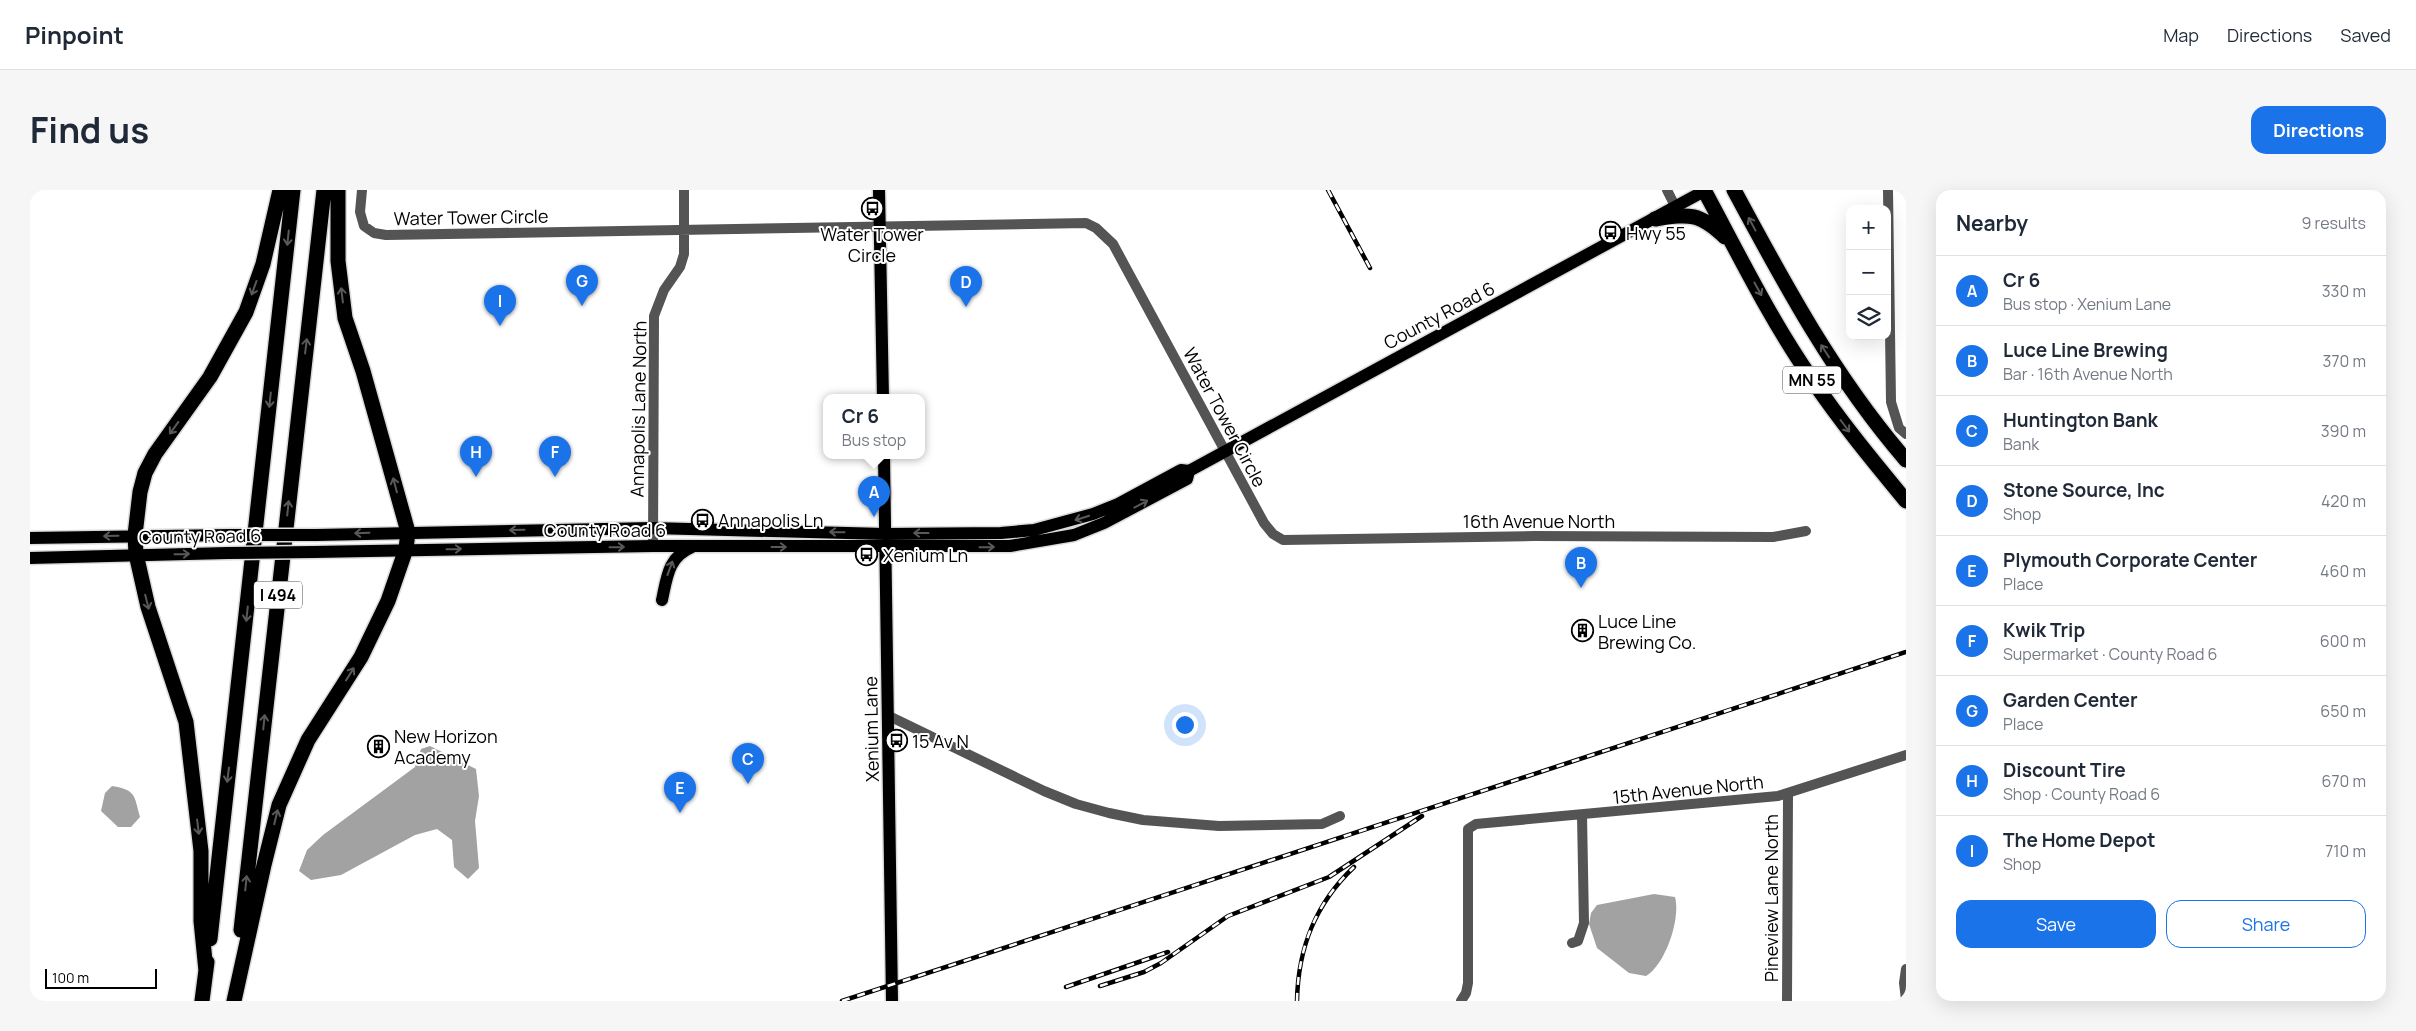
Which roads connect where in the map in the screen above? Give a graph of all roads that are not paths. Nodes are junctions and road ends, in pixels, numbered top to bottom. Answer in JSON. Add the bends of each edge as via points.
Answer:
{"nodes":[{"id":1,"x":280,"y":190,"type":"edge"},
{"id":2,"x":293,"y":190,"type":"edge"},
{"id":3,"x":324,"y":190,"type":"edge"},
{"id":4,"x":338,"y":190,"type":"edge"},
{"id":5,"x":362,"y":190,"type":"edge"},
{"id":6,"x":684,"y":190,"type":"edge"},
{"id":7,"x":879,"y":190,"type":"edge"},
{"id":8,"x":1667,"y":190,"type":"edge"},
{"id":9,"x":1705,"y":190,"type":"edge"},
{"id":10,"x":1734,"y":190,"type":"edge"},
{"id":11,"x":1888,"y":190,"type":"edge"},
{"id":12,"x":1676,"y":208,"type":"junction"},
{"id":13,"x":1655,"y":219,"type":"junction"},
{"id":14,"x":880,"y":226,"type":"junction"},
{"id":15,"x":685,"y":229,"type":"junction"},
{"id":16,"x":1735,"y":246,"type":"junction"},
{"id":17,"x":883,"y":394,"type":"edge"},
{"id":18,"x":1906,"y":434,"type":"edge"},
{"id":19,"x":1225,"y":451,"type":"junction"},
{"id":20,"x":884,"y":459,"type":"edge"},
{"id":21,"x":1906,"y":460,"type":"edge"},
{"id":22,"x":1189,"y":471,"type":"junction"},
{"id":23,"x":1882,"y":472,"type":"junction"},
{"id":24,"x":1906,"y":493,"type":"edge"},
{"id":25,"x":1906,"y":501,"type":"edge"},
{"id":26,"x":652,"y":528,"type":"junction"},
{"id":27,"x":1806,"y":531,"type":"dead end"},
{"id":28,"x":408,"y":532,"type":"junction"},
{"id":29,"x":885,"y":534,"type":"junction"},
{"id":30,"x":1273,"y":534,"type":"joint"},
{"id":31,"x":135,"y":535,"type":"junction"},
{"id":32,"x":30,"y":538,"type":"edge"},
{"id":33,"x":653,"y":546,"type":"junction"},
{"id":34,"x":694,"y":547,"type":"junction"},
{"id":35,"x":886,"y":548,"type":"junction"},
{"id":36,"x":406,"y":549,"type":"junction"},
{"id":37,"x":136,"y":554,"type":"junction"},
{"id":38,"x":30,"y":558,"type":"edge"},
{"id":39,"x":662,"y":600,"type":"dead end"},
{"id":40,"x":888,"y":716,"type":"junction"},
{"id":41,"x":1906,"y":755,"type":"edge"},
{"id":42,"x":1788,"y":794,"type":"junction"},
{"id":43,"x":1582,"y":815,"type":"junction"},
{"id":44,"x":1340,"y":816,"type":"dead end"},
{"id":45,"x":1572,"y":943,"type":"dead end"},
{"id":46,"x":1906,"y":969,"type":"edge"},
{"id":47,"x":206,"y":972,"type":"junction"},
{"id":48,"x":1906,"y":1000,"type":"edge"},
{"id":49,"x":202,"y":1001,"type":"edge"},
{"id":50,"x":234,"y":1001,"type":"edge"},
{"id":51,"x":892,"y":1001,"type":"edge"},
{"id":52,"x":1461,"y":1001,"type":"edge"},
{"id":53,"x":1787,"y":1001,"type":"edge"}],
"edges":[{"from":1,"to":31,"type":"highway","one_way":true,"via":[[263,264],[246,312],[210,378],[152,460],[140,492]]},
{"from":2,"to":47,"type":"highway","number":"I 494","one_way":true},
{"from":50,"to":3,"type":"highway","number":"I 494","one_way":true},
{"from":28,"to":4,"type":"highway","one_way":true,"via":[[345,318],[338,261]]},
{"from":5,"to":15,"type":"street","name":"Water Tower Circle","via":[[360,212],[364,226],[386,235]]},
{"from":6,"to":15,"type":"street","name":"Annapolis Lane North"},
{"from":7,"to":14,"type":"main road"},
{"from":8,"to":12,"type":"street"},
{"from":9,"to":12,"type":"main road","name":"County Road 6"},
{"from":9,"to":16,"type":"highway","number":"MN 55"},
{"from":21,"to":10,"type":"highway","number":"MN 55","one_way":true,"via":[[1874,423],[1807,323]]},
{"from":11,"to":18,"type":"street","via":[[1891,402],[1899,428]]},
{"from":12,"to":13,"type":"main road","name":"County Road 6"},
{"from":13,"to":16,"type":"highway","via":[[1694,215],[1703,218]]},
{"from":13,"to":19,"type":"main road","name":"County Road 6"},
{"from":14,"to":15,"type":"street","name":"Water Tower Circle"},
{"from":14,"to":17,"type":"main road"},
{"from":14,"to":19,"type":"street","name":"Water Tower Circle","via":[[1074,222],[1096,228],[1113,244]]},
{"from":15,"to":26,"type":"street","name":"Annapolis Lane North","via":[[680,267],[664,290],[654,316]]},
{"from":16,"to":23,"type":"highway","number":"MN 55","one_way":true,"via":[[1810,377]]},
{"from":19,"to":22,"type":"main road","name":"County Road 6"},
{"from":19,"to":30,"type":"street","name":"Water Tower Circle","via":[[1264,524]]},
{"from":20,"to":29,"type":"main road","name":"Xenium Lane"},
{"from":22,"to":29,"type":"main road","name":"County Road 6","one_way":true,"via":[[1181,470],[1093,514],[1034,530]]},
{"from":35,"to":22,"type":"main road","name":"County Road 6","one_way":true,"via":[[1010,546],[1074,534],[1104,523],[1187,479]]},
{"from":23,"to":24,"type":"highway"},
{"from":23,"to":25,"type":"highway","number":"MN 55"},
{"from":26,"to":28,"type":"main road","name":"County Road 6","one_way":true},
{"from":29,"to":26,"type":"main road","name":"County Road 6","one_way":true},
{"from":26,"to":33,"type":"street","name":"Annapolis Lane North"},
{"from":27,"to":30,"type":"street","name":"16th Avenue North","via":[[1773,536],[1292,540],[1283,540]]},
{"from":28,"to":31,"type":"main road","name":"County Road 6","one_way":true,"bridge":true},
{"from":28,"to":36,"type":"highway"},
{"from":29,"to":35,"type":"main road","name":"Xenium Lane"},
{"from":31,"to":32,"type":"main road","name":"County Road 6","one_way":true},
{"from":31,"to":37,"type":"highway"},
{"from":33,"to":34,"type":"main road","name":"County Road 6"},
{"from":36,"to":33,"type":"main road","name":"County Road 6","one_way":true},
{"from":34,"to":35,"type":"main road","name":"County Road 6","one_way":true},
{"from":39,"to":34,"type":"main road","one_way":true,"via":[[672,562],[678,554]]},
{"from":35,"to":40,"type":"main road","name":"Xenium Lane"},
{"from":37,"to":36,"type":"main road","name":"County Road 6","one_way":true,"bridge":true},
{"from":50,"to":36,"type":"highway","one_way":true,"via":[[279,804],[308,740],[361,657],[388,601]]},
{"from":37,"to":38,"type":"main road","name":"County Road 6"},
{"from":37,"to":47,"type":"highway","one_way":true,"via":[[148,607],[186,722],[201,851],[201,922]]},
{"from":40,"to":44,"type":"street","via":[[1044,791],[1109,813],[1143,820],[1219,826],[1322,824]]},
{"from":40,"to":51,"type":"main road","name":"Xenium Lane"},
{"from":41,"to":42,"type":"street","name":"15th Avenue North"},
{"from":42,"to":43,"type":"street","name":"15th Avenue North"},
{"from":42,"to":53,"type":"street","name":"Pineview Lane North"},
{"from":43,"to":45,"type":"street","via":[[1584,923],[1578,940]]},
{"from":43,"to":52,"type":"street","name":"15th Avenue North","via":[[1484,823],[1468,829],[1468,983]]},
{"from":46,"to":48,"type":"street"},
{"from":47,"to":49,"type":"highway","number":"I 494"}]}
